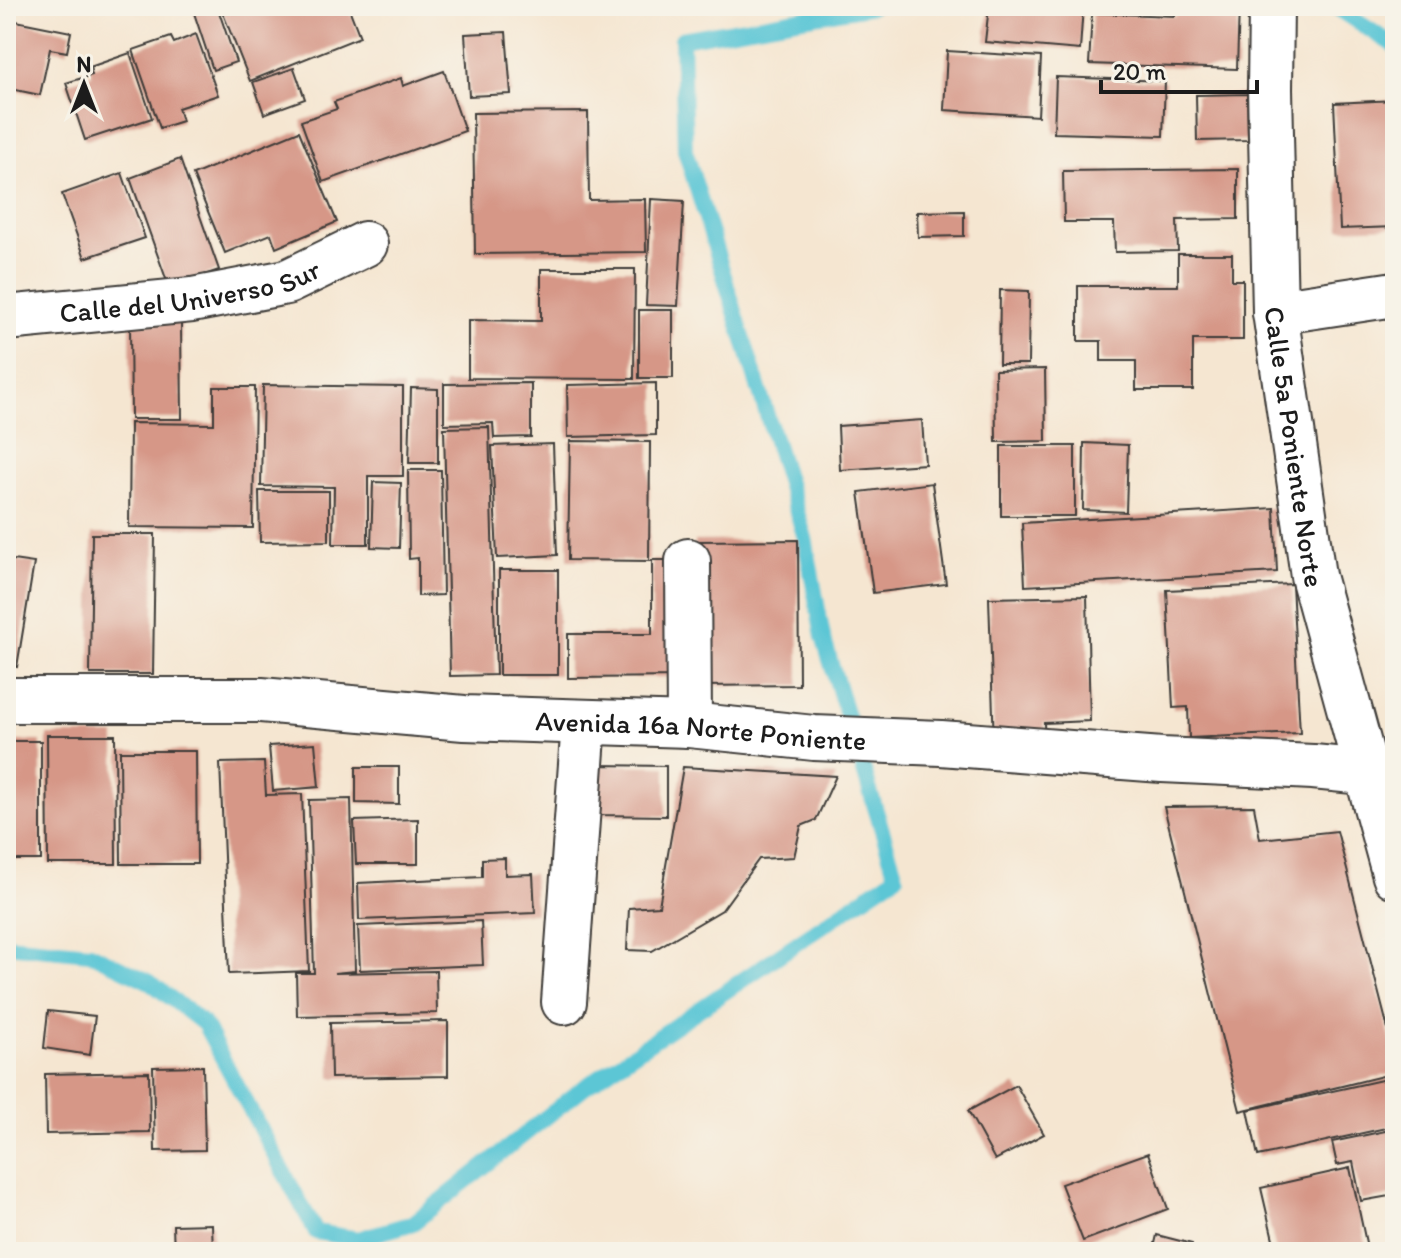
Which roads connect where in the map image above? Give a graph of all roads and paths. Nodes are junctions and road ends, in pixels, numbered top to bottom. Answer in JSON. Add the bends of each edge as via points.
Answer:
{"nodes":[{"id":1,"x":1271,"y":6,"type":"edge"},
{"id":2,"x":365,"y":244,"type":"dead end"},
{"id":3,"x":1395,"y":294,"type":"edge"},
{"id":4,"x":1275,"y":312,"type":"junction"},
{"id":5,"x":6,"y":318,"type":"edge"},
{"id":6,"x":688,"y":561,"type":"dead end"},
{"id":7,"x":6,"y":700,"type":"edge"},
{"id":8,"x":584,"y":722,"type":"junction"},
{"id":9,"x":689,"y":725,"type":"junction"},
{"id":10,"x":1382,"y":773,"type":"edge"},
{"id":11,"x":1395,"y":876,"type":"edge"},
{"id":12,"x":564,"y":1002,"type":"dead end"}],
"edges":[{"from":1,"to":4,"type":"street","name":"Calle 5a Poniente Norte"},
{"from":2,"to":5,"type":"street","name":"Calle del Universo Sur","via":[[287,282],[192,300]]},
{"from":3,"to":4,"type":"street"},
{"from":4,"to":10,"type":"street","name":"Calle 5a Poniente Norte","via":[[1313,576]]},
{"from":6,"to":9,"type":"street"},
{"from":7,"to":8,"type":"street","name":"Avenida 16a Norte Poniente","via":[[261,700],[464,718]]},
{"from":8,"to":9,"type":"street","name":"Avenida 16a Norte Poniente"},
{"from":8,"to":12,"type":"street"},
{"from":9,"to":10,"type":"street","name":"Avenida 16a Norte Poniente","via":[[814,738]]},
{"from":10,"to":11,"type":"street","name":"Calle 5a Poniente Norte"}]}
